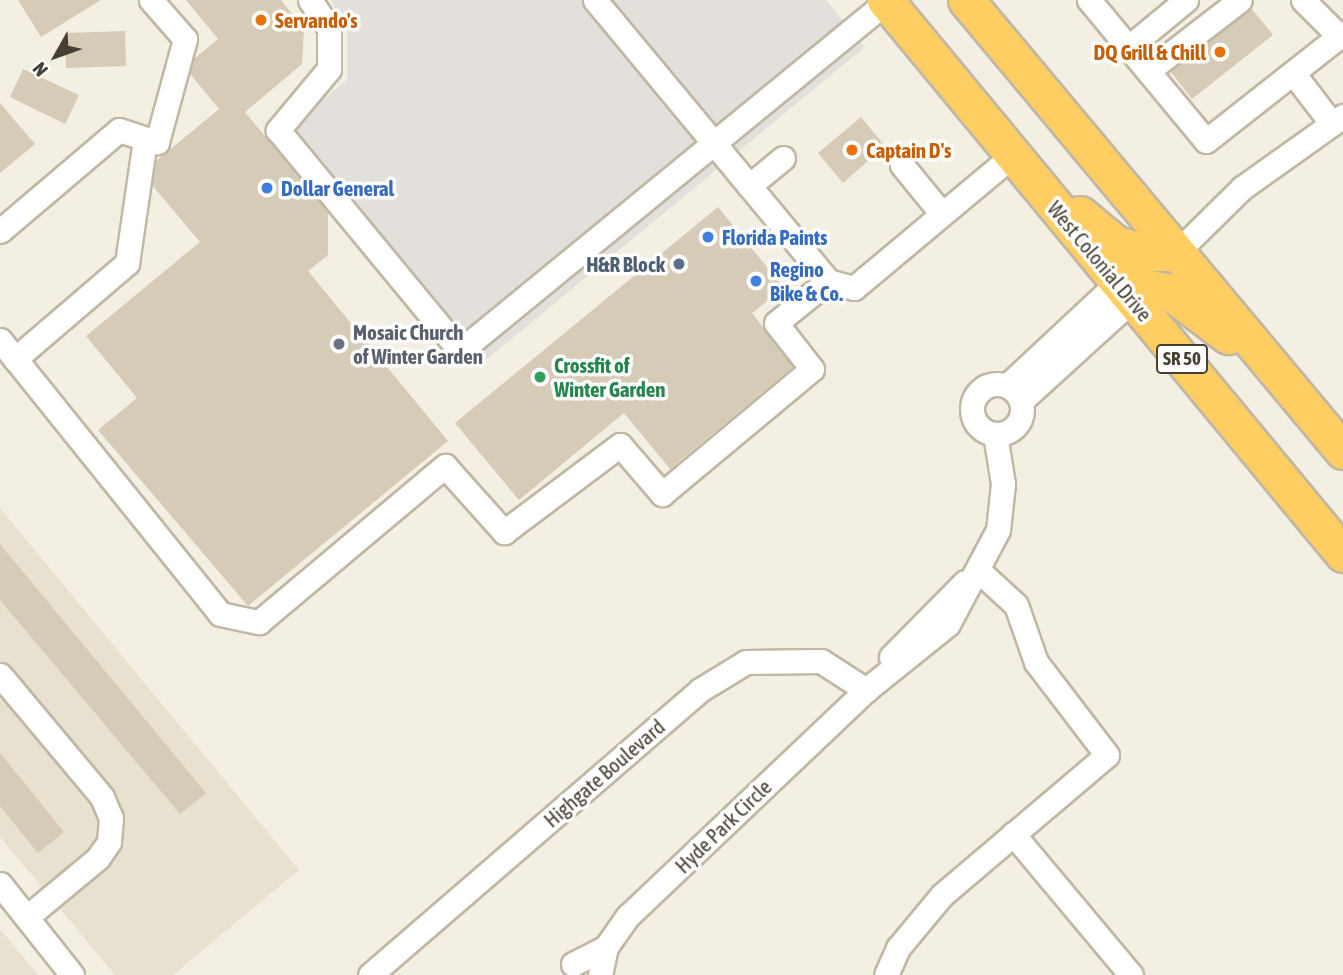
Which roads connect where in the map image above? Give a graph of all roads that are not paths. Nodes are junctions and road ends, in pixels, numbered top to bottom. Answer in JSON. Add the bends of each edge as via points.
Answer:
{"nodes":[{"id":1,"x":150,"y":0,"type":"edge"},
{"id":2,"x":310,"y":0,"type":"edge"},
{"id":3,"x":595,"y":0,"type":"edge"},
{"id":4,"x":966,"y":0,"type":"edge"},
{"id":5,"x":1089,"y":0,"type":"edge"},
{"id":6,"x":1186,"y":0,"type":"edge"},
{"id":7,"x":1240,"y":0,"type":"edge"},
{"id":8,"x":1303,"y":0,"type":"edge"},
{"id":9,"x":885,"y":1,"type":"edge"},
{"id":10,"x":1341,"y":34,"type":"edge"},
{"id":11,"x":1129,"y":47,"type":"junction"},
{"id":12,"x":1148,"y":71,"type":"junction"},
{"id":13,"x":1293,"y":72,"type":"junction"},
{"id":14,"x":1338,"y":120,"type":"edge"},
{"id":15,"x":145,"y":139,"type":"junction"},
{"id":16,"x":714,"y":145,"type":"junction"},
{"id":17,"x":783,"y":158,"type":"dead end"},
{"id":18,"x":1017,"y":160,"type":"junction"},
{"id":19,"x":902,"y":165,"type":"dead end"},
{"id":20,"x":749,"y":186,"type":"junction"},
{"id":21,"x":942,"y":214,"type":"junction"},
{"id":22,"x":0,"y":231,"type":"edge"},
{"id":23,"x":1176,"y":253,"type":"junction"},
{"id":24,"x":828,"y":281,"type":"junction"},
{"id":25,"x":1125,"y":291,"type":"junction"},
{"id":26,"x":0,"y":340,"type":"edge"},
{"id":27,"x":15,"y":359,"type":"junction"},
{"id":28,"x":1283,"y":379,"type":"junction"},
{"id":29,"x":1015,"y":393,"type":"junction"},
{"id":30,"x":995,"y":434,"type":"junction"},
{"id":31,"x":1343,"y":451,"type":"edge"},
{"id":32,"x":1343,"y":554,"type":"edge"},
{"id":33,"x":978,"y":570,"type":"junction"},
{"id":34,"x":0,"y":675,"type":"edge"},
{"id":35,"x":866,"y":690,"type":"junction"},
{"id":36,"x":1013,"y":834,"type":"junction"},
{"id":37,"x":0,"y":884,"type":"edge"},
{"id":38,"x":27,"y":917,"type":"junction"},
{"id":39,"x":606,"y":947,"type":"junction"},
{"id":40,"x":573,"y":964,"type":"dead end"},
{"id":41,"x":72,"y":975,"type":"edge"},
{"id":42,"x":370,"y":975,"type":"edge"},
{"id":43,"x":600,"y":975,"type":"edge"},
{"id":44,"x":886,"y":975,"type":"edge"},
{"id":45,"x":1130,"y":975,"type":"edge"}],
"edges":[{"from":1,"to":15,"type":"street","via":[[185,39],[157,142]]},
{"from":2,"to":16,"type":"street","via":[[329,28],[329,69],[278,130],[460,351]]},
{"from":3,"to":16,"type":"street"},
{"from":4,"to":23,"type":"highway"},
{"from":5,"to":11,"type":"street"},
{"from":6,"to":11,"type":"street"},
{"from":7,"to":12,"type":"street"},
{"from":8,"to":10,"type":"street"},
{"from":9,"to":16,"type":"street"},
{"from":9,"to":18,"type":"highway","name":"West Colonial Drive","number":"SR 50"},
{"from":10,"to":13,"type":"street"},
{"from":11,"to":12,"type":"street"},
{"from":12,"to":13,"type":"street","via":[[1206,141]]},
{"from":13,"to":14,"type":"street"},
{"from":14,"to":23,"type":"street","via":[[1242,188]]},
{"from":15,"to":22,"type":"street","via":[[119,130]]},
{"from":15,"to":27,"type":"street","via":[[127,263]]},
{"from":16,"to":20,"type":"street"},
{"from":17,"to":20,"type":"street"},
{"from":18,"to":21,"type":"street"},
{"from":18,"to":23,"type":"highway","via":[[1115,243],[1144,253]]},
{"from":18,"to":25,"type":"highway","name":"West Colonial Drive","number":"SR 50"},
{"from":19,"to":21,"type":"street"},
{"from":20,"to":24,"type":"street"},
{"from":21,"to":24,"type":"street","via":[[854,288]]},
{"from":23,"to":28,"type":"highway"},
{"from":24,"to":27,"type":"street","via":[[776,323],[812,369],[662,494],[620,445],[504,532],[445,466],[259,622],[220,614]]},
{"from":25,"to":28,"type":"highway","via":[[1170,292]]},
{"from":25,"to":29,"type":"street"},
{"from":25,"to":32,"type":"highway","name":"West Colonial Drive","number":"SR 50"},
{"from":26,"to":27,"type":"street"},
{"from":28,"to":31,"type":"highway"},
{"from":29,"to":30,"type":"street","via":[[1017,425]]},
{"from":29,"to":30,"type":"street","via":[[990,384],[973,402],[979,426]]},
{"from":30,"to":33,"type":"street","name":"Hyde Park Circle","via":[[1003,484],[998,530]]},
{"from":33,"to":35,"type":"street","name":"Hyde Park Circle","via":[[926,618]]},
{"from":33,"to":36,"type":"street","via":[[1016,605],[1036,662],[1107,755]]},
{"from":34,"to":38,"type":"street","via":[[102,797],[111,818],[109,842],[98,858]]},
{"from":35,"to":39,"type":"street","name":"Hyde Park Circle","via":[[628,916]]},
{"from":35,"to":42,"type":"street","name":"Highgate Boulevard","via":[[821,661],[780,657],[746,662],[700,690]]},
{"from":36,"to":44,"type":"street","via":[[942,895],[898,948]]},
{"from":36,"to":45,"type":"street"},
{"from":37,"to":38,"type":"street"},
{"from":38,"to":41,"type":"street"},
{"from":39,"to":40,"type":"street"},
{"from":39,"to":43,"type":"street","name":"Hyde Park Circle"}]}
